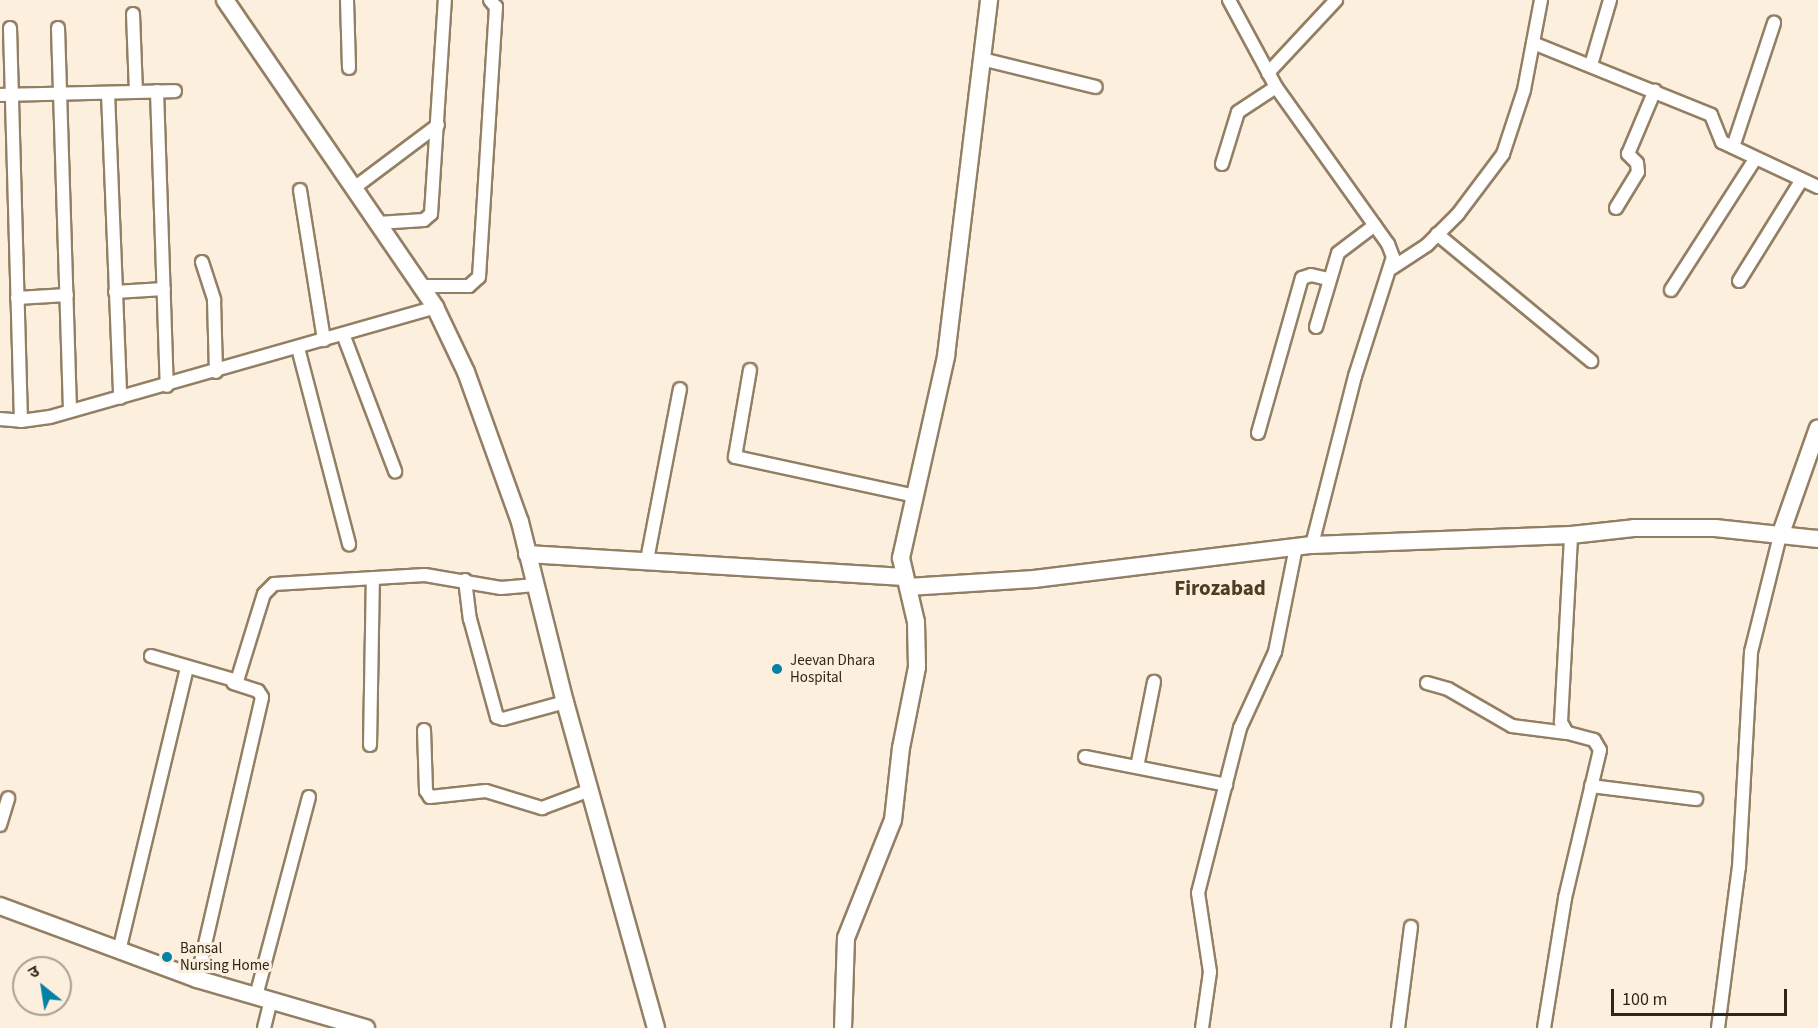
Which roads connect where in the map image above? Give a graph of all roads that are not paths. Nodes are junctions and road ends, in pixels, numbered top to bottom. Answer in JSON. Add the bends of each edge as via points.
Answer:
{"nodes":[{"id":1,"x":225,"y":0,"type":"edge"},
{"id":2,"x":347,"y":0,"type":"edge"},
{"id":3,"x":445,"y":0,"type":"edge"},
{"id":4,"x":490,"y":0,"type":"edge"},
{"id":5,"x":989,"y":0,"type":"edge"},
{"id":6,"x":1229,"y":0,"type":"edge"},
{"id":7,"x":1336,"y":0,"type":"edge"},
{"id":8,"x":1540,"y":0,"type":"edge"},
{"id":9,"x":1610,"y":0,"type":"edge"},
{"id":10,"x":133,"y":14,"type":"dead end"},
{"id":11,"x":1774,"y":23,"type":"dead end"},
{"id":12,"x":10,"y":28,"type":"dead end"},
{"id":13,"x":58,"y":28,"type":"dead end"},
{"id":14,"x":1533,"y":43,"type":"junction"},
{"id":15,"x":982,"y":59,"type":"junction"},
{"id":16,"x":1591,"y":65,"type":"junction"},
{"id":17,"x":348,"y":68,"type":"dead end"},
{"id":18,"x":1268,"y":73,"type":"junction"},
{"id":19,"x":1096,"y":87,"type":"dead end"},
{"id":20,"x":1276,"y":87,"type":"junction"},
{"id":21,"x":1655,"y":90,"type":"junction"},
{"id":22,"x":157,"y":91,"type":"junction"},
{"id":23,"x":175,"y":91,"type":"dead end"},
{"id":24,"x":136,"y":92,"type":"junction"},
{"id":25,"x":108,"y":93,"type":"junction"},
{"id":26,"x":60,"y":94,"type":"junction"},
{"id":27,"x":5,"y":95,"type":"edge"},
{"id":28,"x":0,"y":114,"type":"edge"},
{"id":29,"x":438,"y":125,"type":"junction"},
{"id":30,"x":12,"y":133,"type":"junction"},
{"id":31,"x":1733,"y":147,"type":"junction"},
{"id":32,"x":1755,"y":159,"type":"junction"},
{"id":33,"x":1222,"y":164,"type":"dead end"},
{"id":34,"x":1801,"y":181,"type":"junction"},
{"id":35,"x":1818,"y":187,"type":"edge"},
{"id":36,"x":354,"y":188,"type":"junction"},
{"id":37,"x":300,"y":190,"type":"dead end"},
{"id":38,"x":1616,"y":208,"type":"dead end"},
{"id":39,"x":378,"y":223,"type":"junction"},
{"id":40,"x":1375,"y":225,"type":"junction"},
{"id":41,"x":1437,"y":234,"type":"junction"},
{"id":42,"x":202,"y":262,"type":"dead end"},
{"id":43,"x":1392,"y":268,"type":"junction"},
{"id":44,"x":1329,"y":279,"type":"junction"},
{"id":45,"x":1739,"y":281,"type":"dead end"},
{"id":46,"x":420,"y":286,"type":"junction"},
{"id":47,"x":164,"y":289,"type":"junction"},
{"id":48,"x":1671,"y":290,"type":"dead end"},
{"id":49,"x":115,"y":292,"type":"junction"},
{"id":50,"x":67,"y":295,"type":"junction"},
{"id":51,"x":17,"y":298,"type":"junction"},
{"id":52,"x":435,"y":307,"type":"junction"},
{"id":53,"x":1316,"y":327,"type":"dead end"},
{"id":54,"x":343,"y":334,"type":"junction"},
{"id":55,"x":324,"y":340,"type":"junction"},
{"id":56,"x":298,"y":348,"type":"junction"},
{"id":57,"x":1591,"y":361,"type":"dead end"},
{"id":58,"x":750,"y":370,"type":"dead end"},
{"id":59,"x":216,"y":372,"type":"junction"},
{"id":60,"x":167,"y":386,"type":"junction"},
{"id":61,"x":680,"y":389,"type":"dead end"},
{"id":62,"x":120,"y":398,"type":"junction"},
{"id":63,"x":70,"y":411,"type":"junction"},
{"id":64,"x":0,"y":419,"type":"edge"},
{"id":65,"x":21,"y":421,"type":"junction"},
{"id":66,"x":1818,"y":428,"type":"edge"},
{"id":67,"x":1258,"y":434,"type":"dead end"},
{"id":68,"x":395,"y":471,"type":"dead end"},
{"id":69,"x":915,"y":496,"type":"junction"},
{"id":70,"x":1571,"y":535,"type":"junction"},
{"id":71,"x":1780,"y":536,"type":"junction"},
{"id":72,"x":1818,"y":539,"type":"edge"},
{"id":73,"x":349,"y":544,"type":"dead end"},
{"id":74,"x":1304,"y":546,"type":"junction"},
{"id":75,"x":527,"y":554,"type":"junction"},
{"id":76,"x":647,"y":560,"type":"junction"},
{"id":77,"x":373,"y":578,"type":"junction"},
{"id":78,"x":465,"y":580,"type":"junction"},
{"id":79,"x":906,"y":582,"type":"junction"},
{"id":80,"x":535,"y":585,"type":"junction"},
{"id":81,"x":151,"y":656,"type":"dead end"},
{"id":82,"x":187,"y":668,"type":"junction"},
{"id":83,"x":1154,"y":682,"type":"dead end"},
{"id":84,"x":232,"y":683,"type":"junction"},
{"id":85,"x":1426,"y":683,"type":"dead end"},
{"id":86,"x":565,"y":702,"type":"junction"},
{"id":87,"x":424,"y":730,"type":"dead end"},
{"id":88,"x":1567,"y":733,"type":"junction"},
{"id":89,"x":370,"y":745,"type":"dead end"},
{"id":90,"x":1085,"y":757,"type":"dead end"},
{"id":91,"x":1137,"y":767,"type":"junction"},
{"id":92,"x":1226,"y":785,"type":"junction"},
{"id":93,"x":1591,"y":786,"type":"junction"},
{"id":94,"x":590,"y":790,"type":"junction"},
{"id":95,"x":309,"y":797,"type":"dead end"},
{"id":96,"x":8,"y":798,"type":"dead end"},
{"id":97,"x":1696,"y":799,"type":"dead end"},
{"id":98,"x":0,"y":825,"type":"edge"},
{"id":99,"x":0,"y":906,"type":"edge"},
{"id":100,"x":1411,"y":927,"type":"dead end"},
{"id":101,"x":120,"y":951,"type":"junction"},
{"id":102,"x":197,"y":980,"type":"junction"},
{"id":103,"x":264,"y":998,"type":"junction"},
{"id":104,"x":264,"y":1028,"type":"edge"},
{"id":105,"x":366,"y":1028,"type":"edge"},
{"id":106,"x":656,"y":1028,"type":"edge"},
{"id":107,"x":843,"y":1028,"type":"edge"},
{"id":108,"x":1202,"y":1028,"type":"edge"},
{"id":109,"x":1398,"y":1028,"type":"edge"},
{"id":110,"x":1544,"y":1028,"type":"edge"},
{"id":111,"x":1718,"y":1028,"type":"edge"}],
"edges":[{"from":1,"to":36,"type":"street"},
{"from":2,"to":17,"type":"street"},
{"from":3,"to":29,"type":"street"},
{"from":4,"to":46,"type":"street","via":[[496,7],[479,278],[469,286]]},
{"from":5,"to":15,"type":"street"},
{"from":6,"to":18,"type":"street"},
{"from":7,"to":18,"type":"street"},
{"from":8,"to":14,"type":"street"},
{"from":9,"to":16,"type":"street"},
{"from":10,"to":24,"type":"street"},
{"from":11,"to":31,"type":"street"},
{"from":12,"to":27,"type":"street"},
{"from":13,"to":26,"type":"street"},
{"from":14,"to":16,"type":"street"},
{"from":14,"to":41,"type":"street","via":[[1517,118],[1503,154]]},
{"from":15,"to":19,"type":"street"},
{"from":15,"to":69,"type":"street","via":[[953,308]]},
{"from":16,"to":21,"type":"street"},
{"from":18,"to":20,"type":"street"},
{"from":20,"to":33,"type":"street","via":[[1238,112]]},
{"from":20,"to":40,"type":"street"},
{"from":21,"to":31,"type":"street","via":[[1712,116],[1718,137]]},
{"from":21,"to":38,"type":"street","via":[[1628,154],[1638,172]]},
{"from":22,"to":23,"type":"street"},
{"from":22,"to":24,"type":"street"},
{"from":22,"to":47,"type":"street"},
{"from":24,"to":25,"type":"street"},
{"from":25,"to":26,"type":"street"},
{"from":25,"to":49,"type":"street"},
{"from":26,"to":27,"type":"street"},
{"from":26,"to":50,"type":"street"},
{"from":27,"to":30,"type":"street"},
{"from":28,"to":30,"type":"street"},
{"from":29,"to":36,"type":"street"},
{"from":29,"to":39,"type":"street","via":[[428,218]]},
{"from":30,"to":51,"type":"street"},
{"from":31,"to":32,"type":"street"},
{"from":32,"to":34,"type":"street"},
{"from":32,"to":48,"type":"street"},
{"from":34,"to":35,"type":"street"},
{"from":34,"to":45,"type":"street"},
{"from":36,"to":39,"type":"street"},
{"from":37,"to":55,"type":"street"},
{"from":39,"to":46,"type":"street"},
{"from":40,"to":43,"type":"street","via":[[1391,251]]},
{"from":40,"to":44,"type":"street","via":[[1338,253]]},
{"from":41,"to":43,"type":"street"},
{"from":41,"to":57,"type":"street"},
{"from":42,"to":59,"type":"street","via":[[214,300]]},
{"from":43,"to":74,"type":"street"},
{"from":44,"to":53,"type":"street"},
{"from":44,"to":67,"type":"street","via":[[1311,275],[1302,278]]},
{"from":46,"to":52,"type":"street"},
{"from":47,"to":49,"type":"street"},
{"from":47,"to":60,"type":"street"},
{"from":49,"to":62,"type":"street"},
{"from":50,"to":51,"type":"street"},
{"from":50,"to":63,"type":"street"},
{"from":51,"to":65,"type":"street"},
{"from":52,"to":54,"type":"street"},
{"from":52,"to":75,"type":"street","via":[[466,372],[514,503]]},
{"from":54,"to":55,"type":"street"},
{"from":54,"to":68,"type":"street"},
{"from":55,"to":56,"type":"street"},
{"from":56,"to":59,"type":"street"},
{"from":56,"to":73,"type":"street"},
{"from":58,"to":69,"type":"street","via":[[735,457]]},
{"from":59,"to":60,"type":"street"},
{"from":60,"to":62,"type":"street"},
{"from":61,"to":76,"type":"street"},
{"from":62,"to":63,"type":"street"},
{"from":63,"to":65,"type":"street"},
{"from":64,"to":65,"type":"street"},
{"from":66,"to":71,"type":"street"},
{"from":69,"to":79,"type":"street","via":[[901,558]]},
{"from":70,"to":71,"type":"street","via":[[1685,527]]},
{"from":70,"to":74,"type":"street"},
{"from":70,"to":88,"type":"street","via":[[1561,722]]},
{"from":71,"to":72,"type":"street"},
{"from":71,"to":111,"type":"street","via":[[1749,671],[1738,867]]},
{"from":74,"to":79,"type":"street","via":[[1034,579]]},
{"from":74,"to":92,"type":"street","via":[[1275,652],[1240,728]]},
{"from":75,"to":76,"type":"street"},
{"from":75,"to":80,"type":"street"},
{"from":76,"to":79,"type":"street"},
{"from":77,"to":78,"type":"street","via":[[425,575]]},
{"from":77,"to":84,"type":"street","via":[[274,584],[266,588],[239,677]]},
{"from":77,"to":89,"type":"street"},
{"from":78,"to":80,"type":"street","via":[[501,588]]},
{"from":78,"to":86,"type":"street","via":[[470,619],[497,717],[503,719]]},
{"from":79,"to":107,"type":"street","via":[[916,622],[917,667],[901,748],[893,820],[846,938]]},
{"from":80,"to":86,"type":"street"},
{"from":81,"to":82,"type":"street"},
{"from":82,"to":84,"type":"street"},
{"from":82,"to":101,"type":"street"},
{"from":83,"to":91,"type":"street"},
{"from":84,"to":102,"type":"street","via":[[261,692],[262,697]]},
{"from":85,"to":88,"type":"street","via":[[1448,689],[1512,726]]},
{"from":86,"to":94,"type":"street"},
{"from":87,"to":94,"type":"street","via":[[426,790],[430,797],[486,791],[542,808]]},
{"from":88,"to":93,"type":"street","via":[[1598,744]]},
{"from":90,"to":91,"type":"street"},
{"from":91,"to":92,"type":"street"},
{"from":92,"to":108,"type":"street","via":[[1198,893],[1210,972]]},
{"from":93,"to":97,"type":"street"},
{"from":93,"to":110,"type":"street","via":[[1565,898]]},
{"from":94,"to":106,"type":"street"},
{"from":95,"to":103,"type":"street"},
{"from":96,"to":98,"type":"street"},
{"from":99,"to":101,"type":"street"},
{"from":100,"to":109,"type":"street"},
{"from":101,"to":102,"type":"street"},
{"from":102,"to":103,"type":"street"},
{"from":103,"to":104,"type":"street"},
{"from":103,"to":105,"type":"street"}]}
